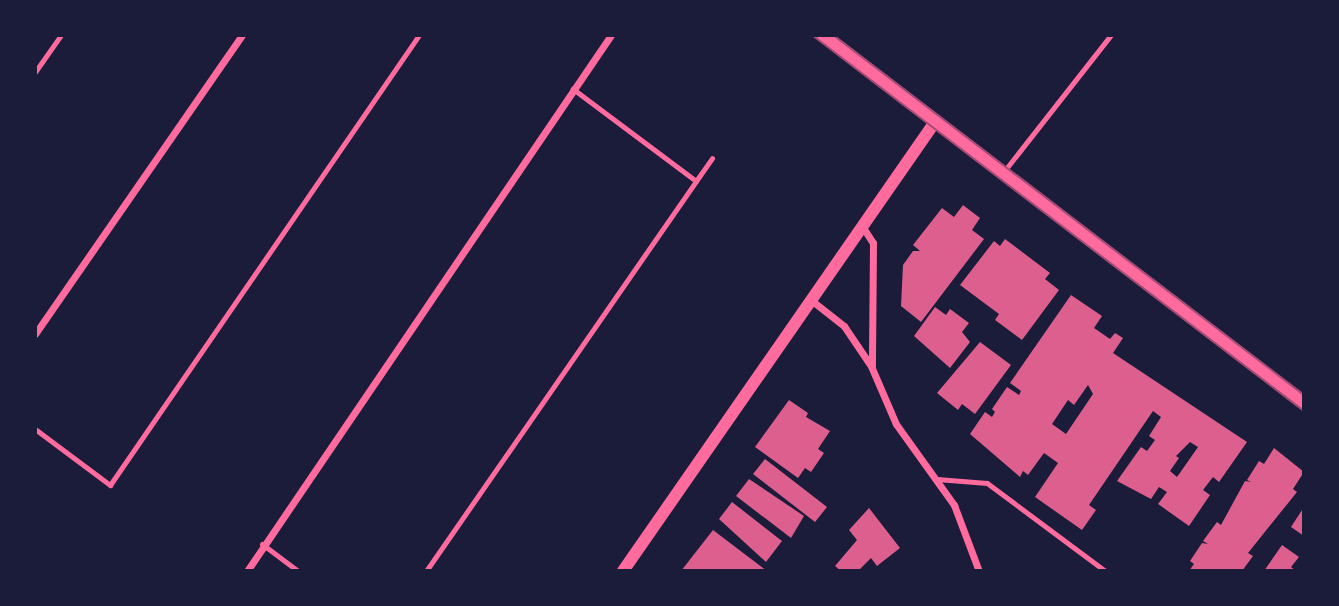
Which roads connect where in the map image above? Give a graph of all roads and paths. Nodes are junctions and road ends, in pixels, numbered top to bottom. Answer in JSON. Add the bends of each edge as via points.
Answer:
{"nodes":[{"id":1,"x":61,"y":35,"type":"edge"},
{"id":2,"x":242,"y":35,"type":"edge"},
{"id":3,"x":419,"y":35,"type":"edge"},
{"id":4,"x":611,"y":35,"type":"edge"},
{"id":5,"x":1111,"y":35,"type":"edge"},
{"id":6,"x":832,"y":38,"type":"edge"},
{"id":7,"x":35,"y":72,"type":"edge"},
{"id":8,"x":573,"y":89,"type":"junction"},
{"id":9,"x":935,"y":122,"type":"junction"},
{"id":10,"x":712,"y":158,"type":"dead end"},
{"id":11,"x":1003,"y":173,"type":"junction"},
{"id":12,"x":696,"y":181,"type":"junction"},
{"id":13,"x":862,"y":226,"type":"junction"},
{"id":14,"x":811,"y":300,"type":"junction"},
{"id":15,"x":35,"y":334,"type":"edge"},
{"id":16,"x":872,"y":366,"type":"junction"},
{"id":17,"x":1304,"y":403,"type":"edge"},
{"id":18,"x":35,"y":429,"type":"edge"},
{"id":19,"x":937,"y":479,"type":"junction"},
{"id":20,"x":262,"y":544,"type":"junction"},
{"id":21,"x":247,"y":571,"type":"edge"},
{"id":22,"x":298,"y":571,"type":"edge"},
{"id":23,"x":426,"y":571,"type":"edge"},
{"id":24,"x":623,"y":571,"type":"edge"},
{"id":25,"x":979,"y":571,"type":"edge"},
{"id":26,"x":1105,"y":571,"type":"edge"}],
"edges":[{"from":1,"to":7,"type":"lane"},
{"from":2,"to":15,"type":"street"},
{"from":3,"to":18,"type":"lane","via":[[110,485]]},
{"from":4,"to":8,"type":"street"},
{"from":5,"to":11,"type":"lane"},
{"from":6,"to":9,"type":"main road"},
{"from":8,"to":12,"type":"lane"},
{"from":8,"to":20,"type":"street"},
{"from":9,"to":11,"type":"main road"},
{"from":9,"to":13,"type":"street"},
{"from":10,"to":12,"type":"lane"},
{"from":11,"to":17,"type":"main road"},
{"from":12,"to":23,"type":"lane"},
{"from":13,"to":14,"type":"street"},
{"from":13,"to":16,"type":"street","via":[[873,243]]},
{"from":14,"to":16,"type":"street","via":[[844,326]]},
{"from":14,"to":24,"type":"street"},
{"from":16,"to":19,"type":"street","via":[[896,424]]},
{"from":19,"to":25,"type":"street","via":[[968,535]]},
{"from":19,"to":26,"type":"lane","via":[[987,483]]},
{"from":20,"to":21,"type":"street"},
{"from":20,"to":22,"type":"lane"}]}
